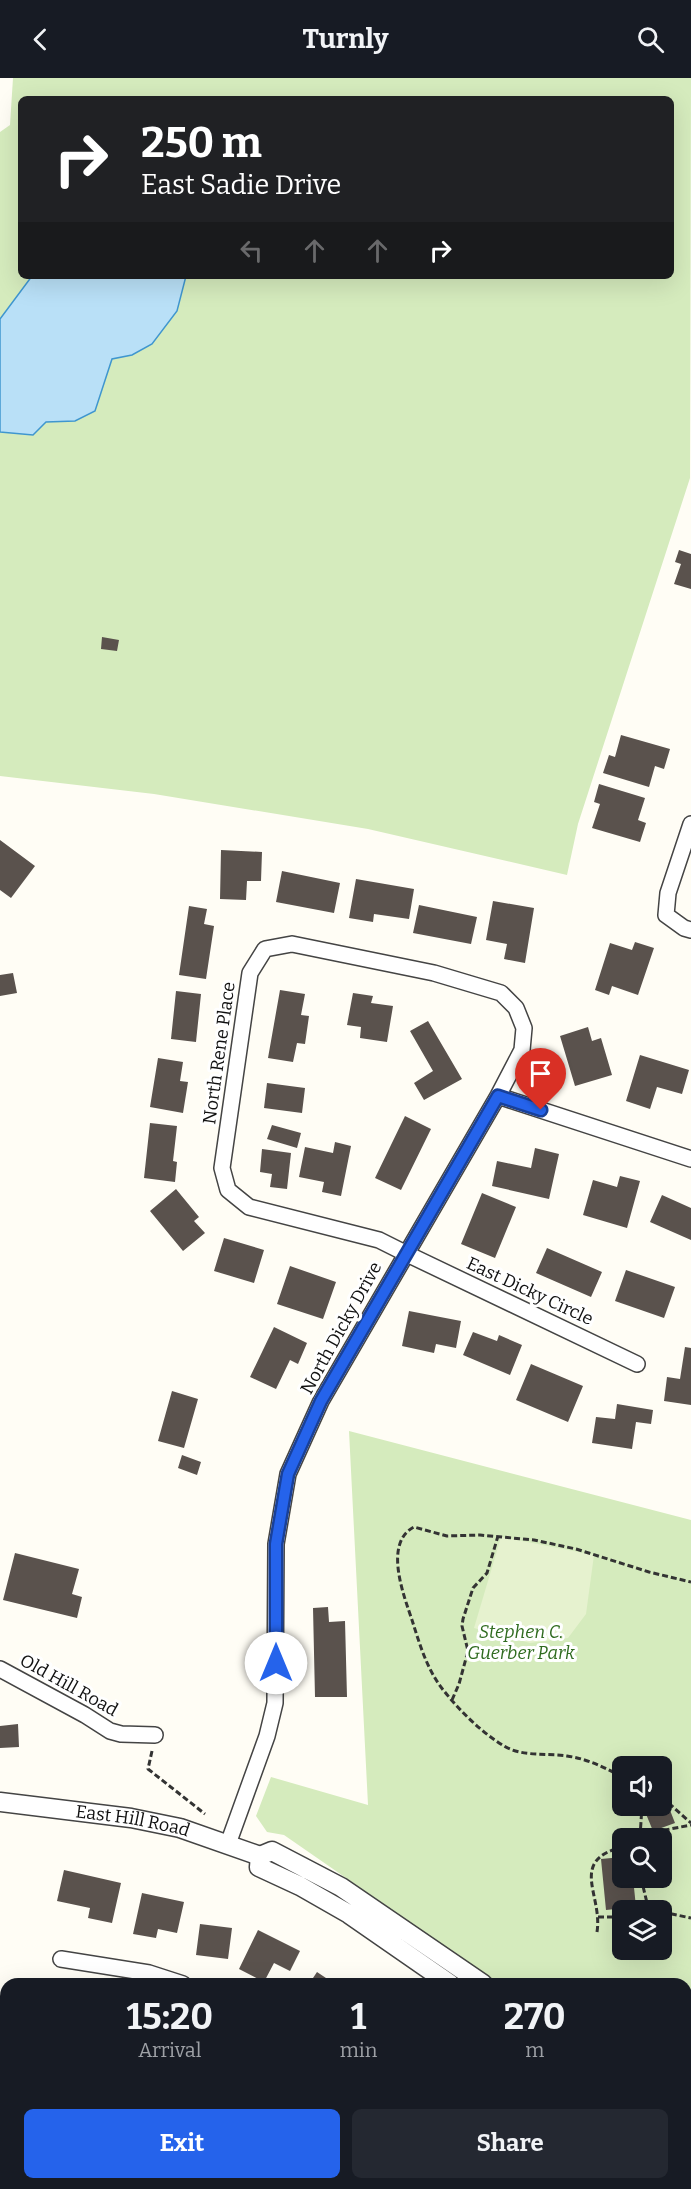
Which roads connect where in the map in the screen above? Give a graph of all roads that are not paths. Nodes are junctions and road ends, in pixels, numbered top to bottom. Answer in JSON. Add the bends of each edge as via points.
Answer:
{"nodes":[{"id":1,"x":691,"y":824,"type":"edge"},
{"id":2,"x":691,"y":930,"type":"edge"},
{"id":3,"x":498,"y":1096,"type":"junction"},
{"id":4,"x":691,"y":1159,"type":"edge"},
{"id":5,"x":405,"y":1253,"type":"junction"},
{"id":6,"x":637,"y":1364,"type":"dead end"},
{"id":7,"x":0,"y":1669,"type":"edge"},
{"id":8,"x":155,"y":1735,"type":"road end"},
{"id":9,"x":0,"y":1802,"type":"edge"},
{"id":10,"x":228,"y":1844,"type":"junction"},
{"id":11,"x":261,"y":1856,"type":"junction"},
{"id":12,"x":61,"y":1959,"type":"dead end"},
{"id":13,"x":163,"y":1978,"type":"edge"},
{"id":14,"x":441,"y":1978,"type":"edge"},
{"id":15,"x":474,"y":1978,"type":"edge"}],
"edges":[{"from":1,"to":2,"type":"street","via":[[668,893],[666,915]]},
{"from":3,"to":4,"type":"street"},
{"from":3,"to":5,"type":"street","name":"North Dicky Drive"},
{"from":3,"to":5,"type":"street","name":"North Rene Place","via":[[522,1050],[525,1028],[516,1008],[501,993],[434,974],[292,944],[265,949],[250,973],[222,1168],[228,1191],[249,1207],[379,1240]]},
{"from":5,"to":6,"type":"street","name":"East Dicky Circle"},
{"from":5,"to":10,"type":"street","name":"North Dicky Drive","via":[[321,1401],[288,1474],[276,1544],[275,1703]]},
{"from":7,"to":8,"type":"street","name":"Old Hill Road","via":[[110,1731]]},
{"from":9,"to":10,"type":"street","name":"East Hill Road","via":[[131,1818],[180,1828]]},
{"from":10,"to":11,"type":"street","name":"East Hill Road"},
{"from":11,"to":14,"type":"street","via":[[259,1867],[349,1914]]},
{"from":11,"to":15,"type":"street","name":"East Hill Road","via":[[272,1851],[333,1883]]},
{"from":12,"to":13,"type":"street"}]}
